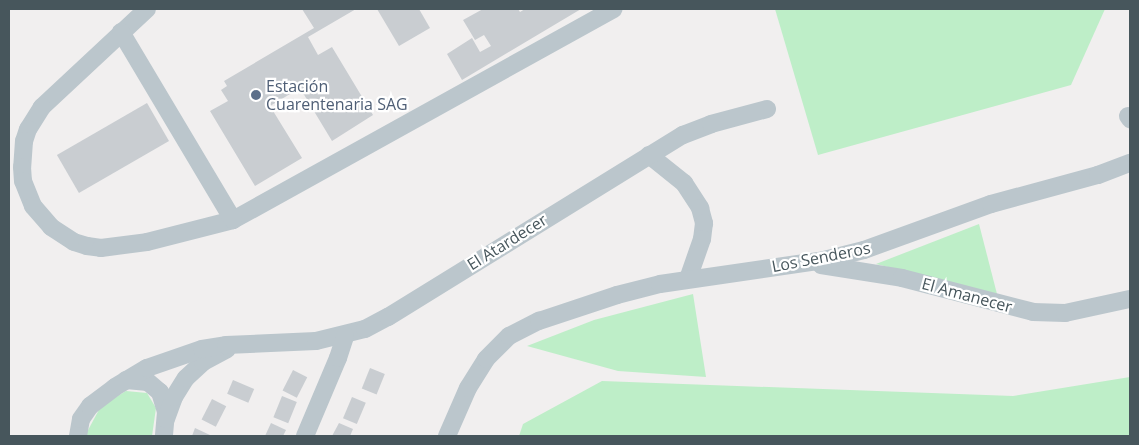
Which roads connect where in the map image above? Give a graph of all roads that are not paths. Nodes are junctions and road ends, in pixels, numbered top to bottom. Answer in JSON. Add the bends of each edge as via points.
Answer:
{"nodes":[{"id":1,"x":148,"y":9,"type":"edge"},
{"id":2,"x":613,"y":9,"type":"edge"},
{"id":3,"x":121,"y":32,"type":"junction"},
{"id":4,"x":767,"y":108,"type":"dead end"},
{"id":5,"x":649,"y":155,"type":"junction"},
{"id":6,"x":1130,"y":163,"type":"edge"},
{"id":7,"x":233,"y":220,"type":"junction"},
{"id":8,"x":804,"y":263,"type":"junction"},
{"id":9,"x":688,"y":279,"type":"junction"},
{"id":10,"x":1130,"y":299,"type":"edge"},
{"id":11,"x":345,"y":336,"type":"junction"},
{"id":12,"x":239,"y":344,"type":"junction"},
{"id":13,"x":126,"y":380,"type":"junction"},
{"id":14,"x":165,"y":428,"type":"edge"},
{"id":15,"x":78,"y":436,"type":"edge"},
{"id":16,"x":305,"y":436,"type":"edge"},
{"id":17,"x":447,"y":436,"type":"edge"}],
"edges":[{"from":1,"to":3,"type":"street"},
{"from":2,"to":7,"type":"street"},
{"from":3,"to":7,"type":"street"},
{"from":3,"to":7,"type":"street","via":[[42,107],[28,129],[22,167],[23,181],[33,206],[41,218],[62,236],[101,248],[147,242]]},
{"from":4,"to":5,"type":"street","name":"El Atardecer","via":[[691,131]]},
{"from":5,"to":9,"type":"street","via":[[684,183],[700,208],[704,223],[702,239]]},
{"from":5,"to":11,"type":"street","name":"El Atardecer","via":[[388,317]]},
{"from":6,"to":8,"type":"street","name":"Los Senderos","via":[[991,204],[864,250]]},
{"from":8,"to":9,"type":"street","name":"Los Senderos"},
{"from":8,"to":10,"type":"street","name":"El Amanecer","via":[[902,278],[1033,312],[1065,312]]},
{"from":9,"to":17,"type":"street","name":"Los Senderos","via":[[571,309],[509,336],[476,373]]},
{"from":11,"to":12,"type":"street","name":"El Atardecer","via":[[309,342]]},
{"from":11,"to":16,"type":"street"},
{"from":12,"to":13,"type":"street","name":"El Atardecer","via":[[185,353]]},
{"from":12,"to":14,"type":"street","name":"El Atardecer","via":[[203,362],[186,378],[174,397]]},
{"from":13,"to":14,"type":"street","name":"El Atardecer","via":[[140,380],[154,386],[164,398]]},
{"from":13,"to":15,"type":"street","name":"El Atardecer","via":[[90,406],[81,419]]}]}
